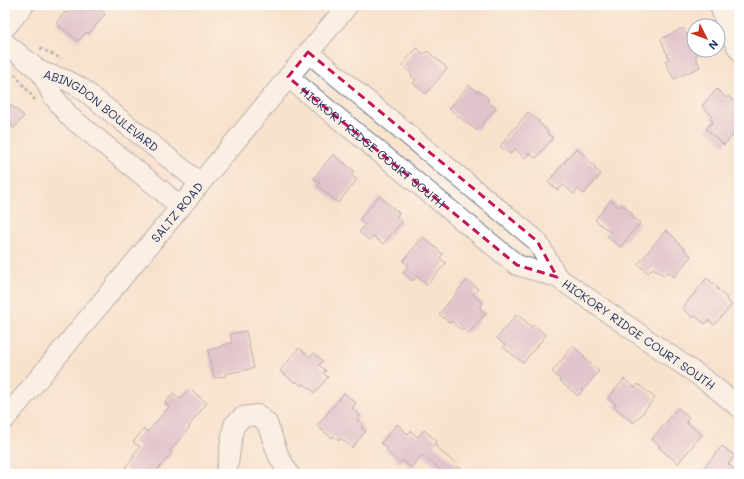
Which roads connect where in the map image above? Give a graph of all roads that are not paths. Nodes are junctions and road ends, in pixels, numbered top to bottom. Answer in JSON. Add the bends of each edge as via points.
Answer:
{"nodes":[{"id":1,"x":24,"y":5,"type":"edge"},
{"id":2,"x":348,"y":5,"type":"edge"},
{"id":3,"x":720,"y":5,"type":"edge"},
{"id":4,"x":5,"y":28,"type":"edge"},
{"id":5,"x":5,"y":43,"type":"edge"},
{"id":6,"x":739,"y":50,"type":"edge"},
{"id":7,"x":308,"y":52,"type":"junction"},
{"id":8,"x":41,"y":72,"type":"junction"},
{"id":9,"x":288,"y":77,"type":"junction"},
{"id":10,"x":200,"y":184,"type":"junction"},
{"id":11,"x":479,"y":193,"type":"junction"},
{"id":12,"x":180,"y":207,"type":"junction"},
{"id":13,"x":459,"y":217,"type":"junction"},
{"id":14,"x":557,"y":277,"type":"junction"},
{"id":15,"x":739,"y":407,"type":"edge"},
{"id":16,"x":5,"y":419,"type":"edge"},
{"id":17,"x":225,"y":474,"type":"edge"},
{"id":18,"x":289,"y":474,"type":"edge"}],
"edges":[{"from":1,"to":4,"type":"street"},
{"from":2,"to":7,"type":"street","name":"SALTZ ROAD"},
{"from":3,"to":6,"type":"street","via":[[726,25]]},
{"from":5,"to":8,"type":"street"},
{"from":7,"to":9,"type":"street","name":"SALTZ ROAD"},
{"from":7,"to":11,"type":"street","name":"HICKORY RIDGE COURT SOUTH"},
{"from":8,"to":10,"type":"street","name":"ABINGDON BOULEVARD","via":[[81,88]]},
{"from":8,"to":12,"type":"street","name":"ABINGDON BOULEVARD","via":[[53,96],[70,117]]},
{"from":9,"to":10,"type":"street","name":"SALTZ ROAD"},
{"from":9,"to":13,"type":"street","name":"HICKORY RIDGE COURT SOUTH"},
{"from":10,"to":12,"type":"street","name":"SALTZ ROAD"},
{"from":11,"to":13,"type":"street"},
{"from":11,"to":14,"type":"street","name":"HICKORY RIDGE COURT SOUTH","via":[[537,241]]},
{"from":12,"to":16,"type":"street","name":"SALTZ ROAD"},
{"from":13,"to":14,"type":"street","name":"HICKORY RIDGE COURT SOUTH","via":[[517,265]]},
{"from":14,"to":15,"type":"street","name":"HICKORY RIDGE COURT SOUTH","via":[[708,382]]},
{"from":17,"to":18,"type":"street","via":[[234,425],[243,416],[258,415],[267,423],[279,457]]}]}
